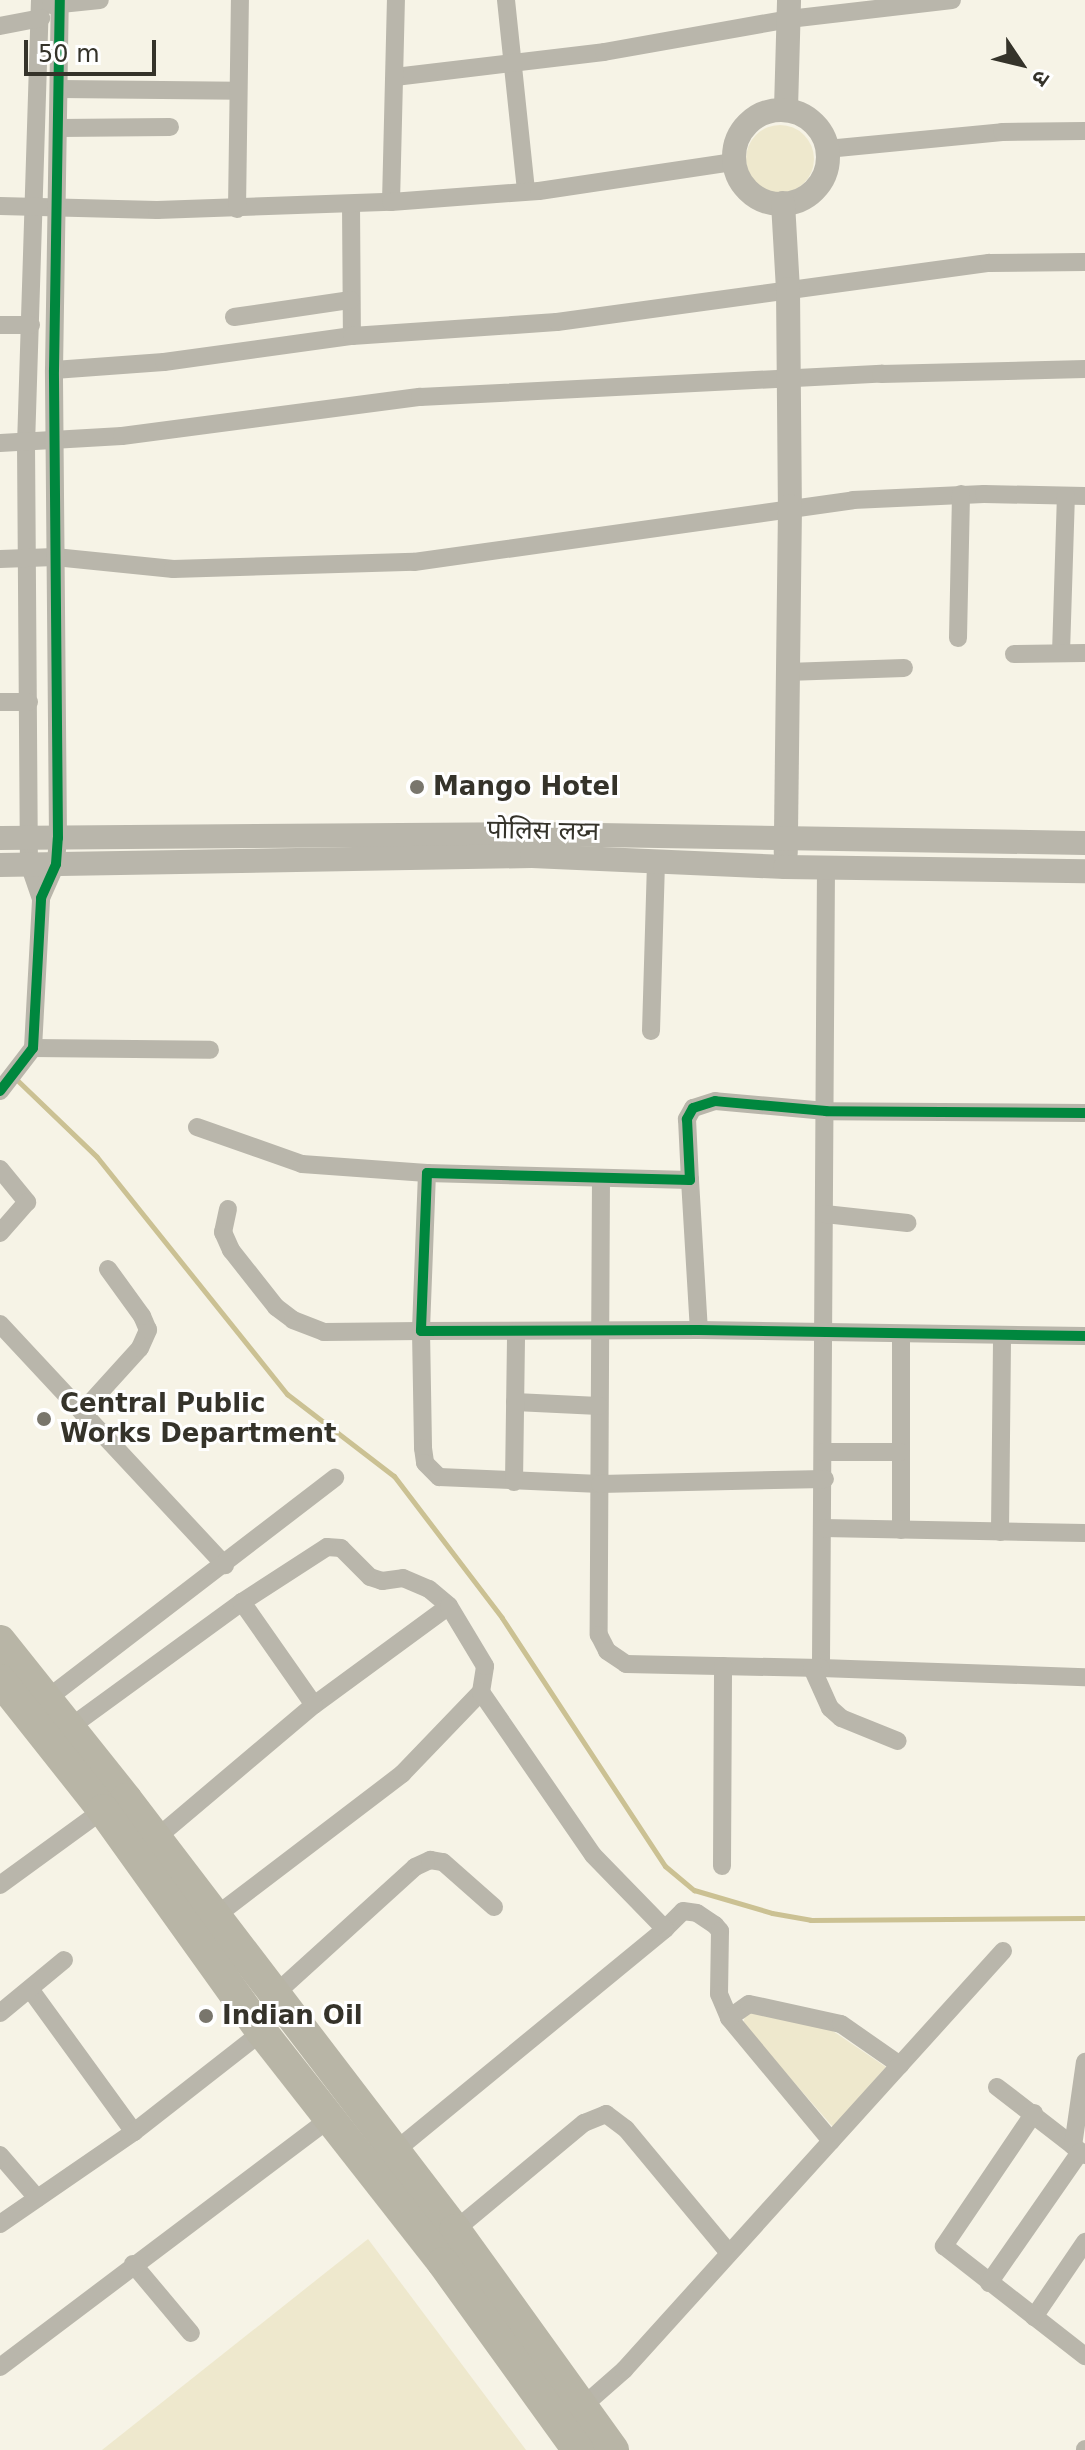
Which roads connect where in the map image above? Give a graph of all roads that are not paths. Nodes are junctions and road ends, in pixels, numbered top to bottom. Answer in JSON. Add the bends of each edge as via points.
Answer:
{"nodes":[{"id":1,"x":100,"y":0,"type":"edge"},
{"id":2,"x":240,"y":0,"type":"edge"},
{"id":3,"x":396,"y":0,"type":"edge"},
{"id":4,"x":506,"y":0,"type":"edge"},
{"id":5,"x":952,"y":0,"type":"edge"},
{"id":6,"x":60,"y":2,"type":"edge"},
{"id":7,"x":40,"y":8,"type":"edge"},
{"id":8,"x":789,"y":10,"type":"edge"},
{"id":9,"x":0,"y":26,"type":"edge"},
{"id":10,"x":514,"y":63,"type":"junction"},
{"id":11,"x":395,"y":77,"type":"junction"},
{"id":12,"x":60,"y":89,"type":"junction"},
{"id":13,"x":238,"y":91,"type":"junction"},
{"id":14,"x":786,"y":109,"type":"junction"},
{"id":15,"x":170,"y":127,"type":"dead end"},
{"id":16,"x":59,"y":128,"type":"junction"},
{"id":17,"x":1085,"y":131,"type":"edge"},
{"id":18,"x":827,"y":149,"type":"junction"},
{"id":19,"x":734,"y":162,"type":"junction"},
{"id":20,"x":526,"y":191,"type":"junction"},
{"id":21,"x":391,"y":202,"type":"junction"},
{"id":22,"x":783,"y":203,"type":"junction"},
{"id":23,"x":351,"y":204,"type":"junction"},
{"id":24,"x":0,"y":206,"type":"edge"},
{"id":25,"x":34,"y":207,"type":"junction"},
{"id":26,"x":59,"y":207,"type":"junction"},
{"id":27,"x":237,"y":209,"type":"junction"},
{"id":28,"x":1085,"y":262,"type":"edge"},
{"id":29,"x":788,"y":289,"type":"junction"},
{"id":30,"x":351,"y":300,"type":"junction"},
{"id":31,"x":234,"y":317,"type":"dead end"},
{"id":32,"x":0,"y":325,"type":"edge"},
{"id":33,"x":31,"y":325,"type":"junction"},
{"id":34,"x":352,"y":336,"type":"junction"},
{"id":35,"x":1085,"y":369,"type":"edge"},
{"id":36,"x":54,"y":370,"type":"junction"},
{"id":37,"x":788,"y":379,"type":"junction"},
{"id":38,"x":54,"y":442,"type":"junction"},
{"id":39,"x":0,"y":443,"type":"edge"},
{"id":40,"x":26,"y":443,"type":"junction"},
{"id":41,"x":961,"y":494,"type":"junction"},
{"id":42,"x":1066,"y":496,"type":"junction"},
{"id":43,"x":1085,"y":496,"type":"edge"},
{"id":44,"x":790,"y":506,"type":"junction"},
{"id":45,"x":55,"y":557,"type":"junction"},
{"id":46,"x":28,"y":558,"type":"junction"},
{"id":47,"x":0,"y":559,"type":"edge"},
{"id":48,"x":958,"y":638,"type":"dead end"},
{"id":49,"x":1061,"y":653,"type":"junction"},
{"id":50,"x":1085,"y":653,"type":"edge"},
{"id":51,"x":1014,"y":654,"type":"dead end"},
{"id":52,"x":904,"y":668,"type":"dead end"},
{"id":53,"x":787,"y":672,"type":"junction"},
{"id":54,"x":0,"y":702,"type":"edge"},
{"id":55,"x":29,"y":702,"type":"junction"},
{"id":56,"x":0,"y":838,"type":"edge"},
{"id":57,"x":29,"y":838,"type":"junction"},
{"id":58,"x":58,"y":838,"type":"junction"},
{"id":59,"x":787,"y":838,"type":"junction"},
{"id":60,"x":1085,"y":843,"type":"edge"},
{"id":61,"x":656,"y":862,"type":"junction"},
{"id":62,"x":29,"y":864,"type":"junction"},
{"id":63,"x":56,"y":864,"type":"junction"},
{"id":64,"x":0,"y":865,"type":"edge"},
{"id":65,"x":826,"y":866,"type":"junction"},
{"id":66,"x":785,"y":867,"type":"junction"},
{"id":67,"x":1085,"y":871,"type":"edge"},
{"id":68,"x":41,"y":898,"type":"junction"},
{"id":69,"x":651,"y":1031,"type":"dead end"},
{"id":70,"x":210,"y":1050,"type":"dead end"},
{"id":71,"x":31,"y":1052,"type":"junction"},
{"id":72,"x":4,"y":1087,"type":"edge"},
{"id":73,"x":826,"y":1111,"type":"junction"},
{"id":74,"x":1085,"y":1113,"type":"edge"},
{"id":75,"x":197,"y":1127,"type":"dead end"},
{"id":76,"x":0,"y":1169,"type":"edge"},
{"id":77,"x":427,"y":1173,"type":"junction"},
{"id":78,"x":601,"y":1178,"type":"junction"},
{"id":79,"x":690,"y":1180,"type":"junction"},
{"id":80,"x":228,"y":1209,"type":"dead end"},
{"id":81,"x":825,"y":1214,"type":"junction"},
{"id":82,"x":908,"y":1223,"type":"dead end"},
{"id":83,"x":0,"y":1233,"type":"edge"},
{"id":84,"x":108,"y":1269,"type":"dead end"},
{"id":85,"x":0,"y":1324,"type":"edge"},
{"id":86,"x":699,"y":1330,"type":"junction"},
{"id":87,"x":421,"y":1331,"type":"junction"},
{"id":88,"x":516,"y":1331,"type":"junction"},
{"id":89,"x":600,"y":1331,"type":"junction"},
{"id":90,"x":824,"y":1333,"type":"junction"},
{"id":91,"x":901,"y":1334,"type":"junction"},
{"id":92,"x":1002,"y":1335,"type":"junction"},
{"id":93,"x":1085,"y":1336,"type":"edge"},
{"id":94,"x":515,"y":1402,"type":"junction"},
{"id":95,"x":599,"y":1406,"type":"junction"},
{"id":96,"x":82,"y":1412,"type":"junction"},
{"id":97,"x":823,"y":1452,"type":"junction"},
{"id":98,"x":901,"y":1452,"type":"junction"},
{"id":99,"x":335,"y":1478,"type":"dead end"},
{"id":100,"x":825,"y":1479,"type":"junction"},
{"id":101,"x":514,"y":1482,"type":"junction"},
{"id":102,"x":600,"y":1484,"type":"junction"},
{"id":103,"x":823,"y":1528,"type":"junction"},
{"id":104,"x":901,"y":1530,"type":"junction"},
{"id":105,"x":1000,"y":1532,"type":"junction"},
{"id":106,"x":1085,"y":1533,"type":"edge"},
{"id":107,"x":225,"y":1565,"type":"junction"},
{"id":108,"x":242,"y":1602,"type":"junction"},
{"id":109,"x":449,"y":1606,"type":"junction"},
{"id":110,"x":0,"y":1641,"type":"edge"},
{"id":111,"x":723,"y":1666,"type":"junction"},
{"id":112,"x":817,"y":1668,"type":"junction"},
{"id":113,"x":1085,"y":1677,"type":"edge"},
{"id":114,"x":0,"y":1680,"type":"edge"},
{"id":115,"x":481,"y":1692,"type":"junction"},
{"id":116,"x":48,"y":1698,"type":"junction"},
{"id":117,"x":314,"y":1705,"type":"junction"},
{"id":118,"x":69,"y":1728,"type":"junction"},
{"id":119,"x":898,"y":1741,"type":"dead end"},
{"id":120,"x":103,"y":1810,"type":"junction"},
{"id":121,"x":154,"y":1840,"type":"junction"},
{"id":122,"x":722,"y":1866,"type":"dead end"},
{"id":123,"x":0,"y":1885,"type":"edge"},
{"id":124,"x":494,"y":1907,"type":"dead end"},
{"id":125,"x":213,"y":1918,"type":"junction"},
{"id":126,"x":665,"y":1929,"type":"junction"},
{"id":127,"x":1003,"y":1951,"type":"dead end"},
{"id":128,"x":64,"y":1960,"type":"dead end"},
{"id":129,"x":30,"y":1989,"type":"junction"},
{"id":130,"x":274,"y":1995,"type":"junction"},
{"id":131,"x":0,"y":2013,"type":"edge"},
{"id":132,"x":729,"y":2018,"type":"junction"},
{"id":133,"x":262,"y":2032,"type":"junction"},
{"id":134,"x":1085,"y":2062,"type":"edge"},
{"id":135,"x":900,"y":2065,"type":"junction"},
{"id":136,"x":997,"y":2087,"type":"dead end"},
{"id":137,"x":1034,"y":2113,"type":"junction"},
{"id":138,"x":329,"y":2119,"type":"junction"},
{"id":139,"x":134,"y":2132,"type":"junction"},
{"id":140,"x":831,"y":2141,"type":"junction"},
{"id":141,"x":395,"y":2151,"type":"junction"},
{"id":142,"x":1079,"y":2151,"type":"edge"},
{"id":143,"x":0,"y":2155,"type":"edge"},
{"id":144,"x":37,"y":2198,"type":"junction"},
{"id":145,"x":0,"y":2224,"type":"edge"},
{"id":146,"x":455,"y":2230,"type":"junction"},
{"id":147,"x":1085,"y":2242,"type":"edge"},
{"id":148,"x":729,"y":2253,"type":"junction"},
{"id":149,"x":133,"y":2264,"type":"junction"},
{"id":150,"x":989,"y":2283,"type":"junction"},
{"id":151,"x":1034,"y":2317,"type":"junction"},
{"id":152,"x":191,"y":2333,"type":"dead end"},
{"id":153,"x":1084,"y":2353,"type":"edge"},
{"id":154,"x":0,"y":2367,"type":"edge"},
{"id":155,"x":583,"y":2406,"type":"junction"},
{"id":156,"x":578,"y":2450,"type":"edge"},
{"id":157,"x":613,"y":2450,"type":"edge"}],
"edges":[{"from":1,"to":6,"type":"street"},
{"from":2,"to":13,"type":"street"},
{"from":3,"to":11,"type":"street"},
{"from":4,"to":10,"type":"street"},
{"from":5,"to":8,"type":"street"},
{"from":6,"to":7,"type":"street"},
{"from":6,"to":12,"type":"street"},
{"from":7,"to":9,"type":"street"},
{"from":7,"to":25,"type":"street"},
{"from":8,"to":10,"type":"street","via":[[604,52]]},
{"from":8,"to":14,"type":"street"},
{"from":10,"to":11,"type":"street"},
{"from":10,"to":20,"type":"street"},
{"from":11,"to":21,"type":"street"},
{"from":12,"to":13,"type":"street"},
{"from":12,"to":16,"type":"street"},
{"from":13,"to":27,"type":"street"},
{"from":14,"to":18,"type":"street","via":[[811,119]]},
{"from":14,"to":19,"type":"street","via":[[755,117],[738,135]]},
{"from":15,"to":16,"type":"street"},
{"from":16,"to":26,"type":"street"},
{"from":17,"to":18,"type":"street","via":[[1002,132]]},
{"from":18,"to":22,"type":"street","via":[[822,181],[806,197]]},
{"from":19,"to":20,"type":"street"},
{"from":19,"to":22,"type":"street","via":[[751,195]]},
{"from":20,"to":21,"type":"street"},
{"from":21,"to":23,"type":"street"},
{"from":22,"to":29,"type":"street"},
{"from":23,"to":27,"type":"street"},
{"from":23,"to":30,"type":"street"},
{"from":24,"to":25,"type":"street"},
{"from":25,"to":26,"type":"street"},
{"from":25,"to":33,"type":"street"},
{"from":26,"to":27,"type":"street"},
{"from":26,"to":36,"type":"street"},
{"from":28,"to":29,"type":"street","via":[[989,263]]},
{"from":29,"to":34,"type":"street","via":[[557,322]]},
{"from":29,"to":37,"type":"street"},
{"from":30,"to":31,"type":"street"},
{"from":30,"to":34,"type":"street"},
{"from":32,"to":33,"type":"street"},
{"from":33,"to":40,"type":"street"},
{"from":34,"to":36,"type":"street","via":[[164,362]]},
{"from":35,"to":37,"type":"street"},
{"from":36,"to":38,"type":"street"},
{"from":37,"to":38,"type":"street","via":[[420,397]]},
{"from":37,"to":44,"type":"street"},
{"from":38,"to":40,"type":"street"},
{"from":38,"to":45,"type":"street"},
{"from":39,"to":40,"type":"street"},
{"from":40,"to":46,"type":"street"},
{"from":41,"to":42,"type":"street"},
{"from":41,"to":44,"type":"street"},
{"from":41,"to":48,"type":"street"},
{"from":42,"to":43,"type":"street"},
{"from":42,"to":49,"type":"street"},
{"from":44,"to":45,"type":"street","via":[[414,562],[173,569]]},
{"from":44,"to":53,"type":"street"},
{"from":45,"to":46,"type":"street"},
{"from":45,"to":58,"type":"street"},
{"from":46,"to":47,"type":"street"},
{"from":46,"to":55,"type":"street"},
{"from":49,"to":50,"type":"street"},
{"from":49,"to":51,"type":"street"},
{"from":52,"to":53,"type":"street"},
{"from":53,"to":59,"type":"street"},
{"from":54,"to":55,"type":"street"},
{"from":55,"to":57,"type":"street"},
{"from":56,"to":57,"type":"street"},
{"from":57,"to":58,"type":"street"},
{"from":57,"to":62,"type":"street"},
{"from":58,"to":59,"type":"street"},
{"from":58,"to":63,"type":"street"},
{"from":59,"to":60,"type":"street"},
{"from":59,"to":66,"type":"street"},
{"from":61,"to":63,"type":"street","name":"पोलिस लय्न","via":[[532,856]]},
{"from":61,"to":66,"type":"street","name":"पोलिस लय्न"},
{"from":61,"to":69,"type":"street"},
{"from":62,"to":63,"type":"street","name":"पोलिस लय्न"},
{"from":62,"to":64,"type":"street","name":"पोलिस लय्न"},
{"from":62,"to":68,"type":"street"},
{"from":63,"to":68,"type":"street"},
{"from":65,"to":66,"type":"street","name":"पोलिस लय्न"},
{"from":65,"to":67,"type":"street","name":"पोलिस लय्न"},
{"from":65,"to":73,"type":"street"},
{"from":68,"to":71,"type":"street"},
{"from":70,"to":71,"type":"street"},
{"from":71,"to":72,"type":"street"},
{"from":73,"to":74,"type":"street"},
{"from":73,"to":79,"type":"street","via":[[702,1103],[687,1119]]},
{"from":73,"to":81,"type":"street"},
{"from":75,"to":77,"type":"street","via":[[302,1164]]},
{"from":76,"to":83,"type":"street","via":[[27,1202]]},
{"from":77,"to":78,"type":"street"},
{"from":77,"to":87,"type":"street"},
{"from":78,"to":79,"type":"street"},
{"from":78,"to":89,"type":"street"},
{"from":79,"to":86,"type":"street"},
{"from":80,"to":87,"type":"street","via":[[223,1232],[231,1250],[276,1307],[293,1320],[324,1332]]},
{"from":81,"to":82,"type":"street"},
{"from":81,"to":90,"type":"street"},
{"from":84,"to":96,"type":"street","via":[[148,1330],[140,1348]]},
{"from":85,"to":96,"type":"street"},
{"from":86,"to":89,"type":"street"},
{"from":86,"to":90,"type":"street"},
{"from":87,"to":88,"type":"street"},
{"from":87,"to":101,"type":"street","via":[[425,1463],[439,1477]]},
{"from":88,"to":89,"type":"street"},
{"from":88,"to":94,"type":"street"},
{"from":89,"to":95,"type":"street"},
{"from":90,"to":91,"type":"street"},
{"from":90,"to":97,"type":"street"},
{"from":91,"to":92,"type":"street"},
{"from":91,"to":98,"type":"street"},
{"from":92,"to":93,"type":"street"},
{"from":92,"to":105,"type":"street"},
{"from":94,"to":95,"type":"street"},
{"from":94,"to":101,"type":"street"},
{"from":95,"to":102,"type":"street"},
{"from":96,"to":107,"type":"street"},
{"from":97,"to":98,"type":"street"},
{"from":97,"to":100,"type":"street"},
{"from":98,"to":104,"type":"street"},
{"from":99,"to":107,"type":"street"},
{"from":100,"to":102,"type":"street"},
{"from":100,"to":103,"type":"street"},
{"from":101,"to":102,"type":"street"},
{"from":102,"to":111,"type":"street","via":[[599,1635],[607,1651],[626,1664]]},
{"from":103,"to":104,"type":"street"},
{"from":103,"to":112,"type":"street"},
{"from":104,"to":105,"type":"street"},
{"from":105,"to":106,"type":"street"},
{"from":107,"to":116,"type":"street"},
{"from":108,"to":109,"type":"street","via":[[327,1547],[341,1548],[370,1577],[403,1578],[429,1589]]},
{"from":108,"to":117,"type":"street"},
{"from":108,"to":118,"type":"street"},
{"from":109,"to":115,"type":"street","via":[[485,1666]]},
{"from":109,"to":117,"type":"street"},
{"from":110,"to":116,"type":"highway"},
{"from":111,"to":112,"type":"street"},
{"from":111,"to":122,"type":"street"},
{"from":112,"to":113,"type":"street"},
{"from":112,"to":119,"type":"street","via":[[830,1708],[841,1718]]},
{"from":114,"to":120,"type":"highway"},
{"from":115,"to":125,"type":"street","via":[[402,1774]]},
{"from":115,"to":126,"type":"street","via":[[593,1855]]},
{"from":116,"to":118,"type":"highway"},
{"from":117,"to":121,"type":"street"},
{"from":118,"to":121,"type":"highway"},
{"from":120,"to":123,"type":"street"},
{"from":120,"to":133,"type":"highway"},
{"from":121,"to":125,"type":"highway"},
{"from":124,"to":130,"type":"street","via":[[443,1862],[430,1860],[415,1867]]},
{"from":125,"to":130,"type":"highway"},
{"from":126,"to":132,"type":"street","via":[[683,1911],[697,1913],[720,1931],[719,1994]]},
{"from":126,"to":141,"type":"street"},
{"from":127,"to":135,"type":"street"},
{"from":128,"to":129,"type":"street"},
{"from":129,"to":131,"type":"street"},
{"from":129,"to":139,"type":"street"},
{"from":130,"to":141,"type":"highway"},
{"from":132,"to":135,"type":"street","via":[[749,2004],[841,2024]]},
{"from":132,"to":140,"type":"street"},
{"from":133,"to":138,"type":"highway"},
{"from":133,"to":139,"type":"street"},
{"from":134,"to":142,"type":"street"},
{"from":135,"to":140,"type":"street"},
{"from":136,"to":137,"type":"street"},
{"from":137,"to":142,"type":"street"},
{"from":137,"to":150,"type":"street","via":[[944,2246]]},
{"from":138,"to":149,"type":"street"},
{"from":138,"to":156,"type":"highway","via":[[443,2263]]},
{"from":139,"to":144,"type":"street"},
{"from":140,"to":148,"type":"street"},
{"from":141,"to":146,"type":"highway"},
{"from":142,"to":150,"type":"street"},
{"from":143,"to":144,"type":"street"},
{"from":144,"to":145,"type":"street"},
{"from":146,"to":148,"type":"street","via":[[584,2123],[606,2114],[626,2129]]},
{"from":146,"to":155,"type":"highway"},
{"from":147,"to":151,"type":"street"},
{"from":148,"to":155,"type":"street","via":[[624,2370]]},
{"from":149,"to":152,"type":"street"},
{"from":149,"to":154,"type":"street"},
{"from":150,"to":151,"type":"street"},
{"from":151,"to":153,"type":"street"},
{"from":155,"to":157,"type":"highway"}]}
